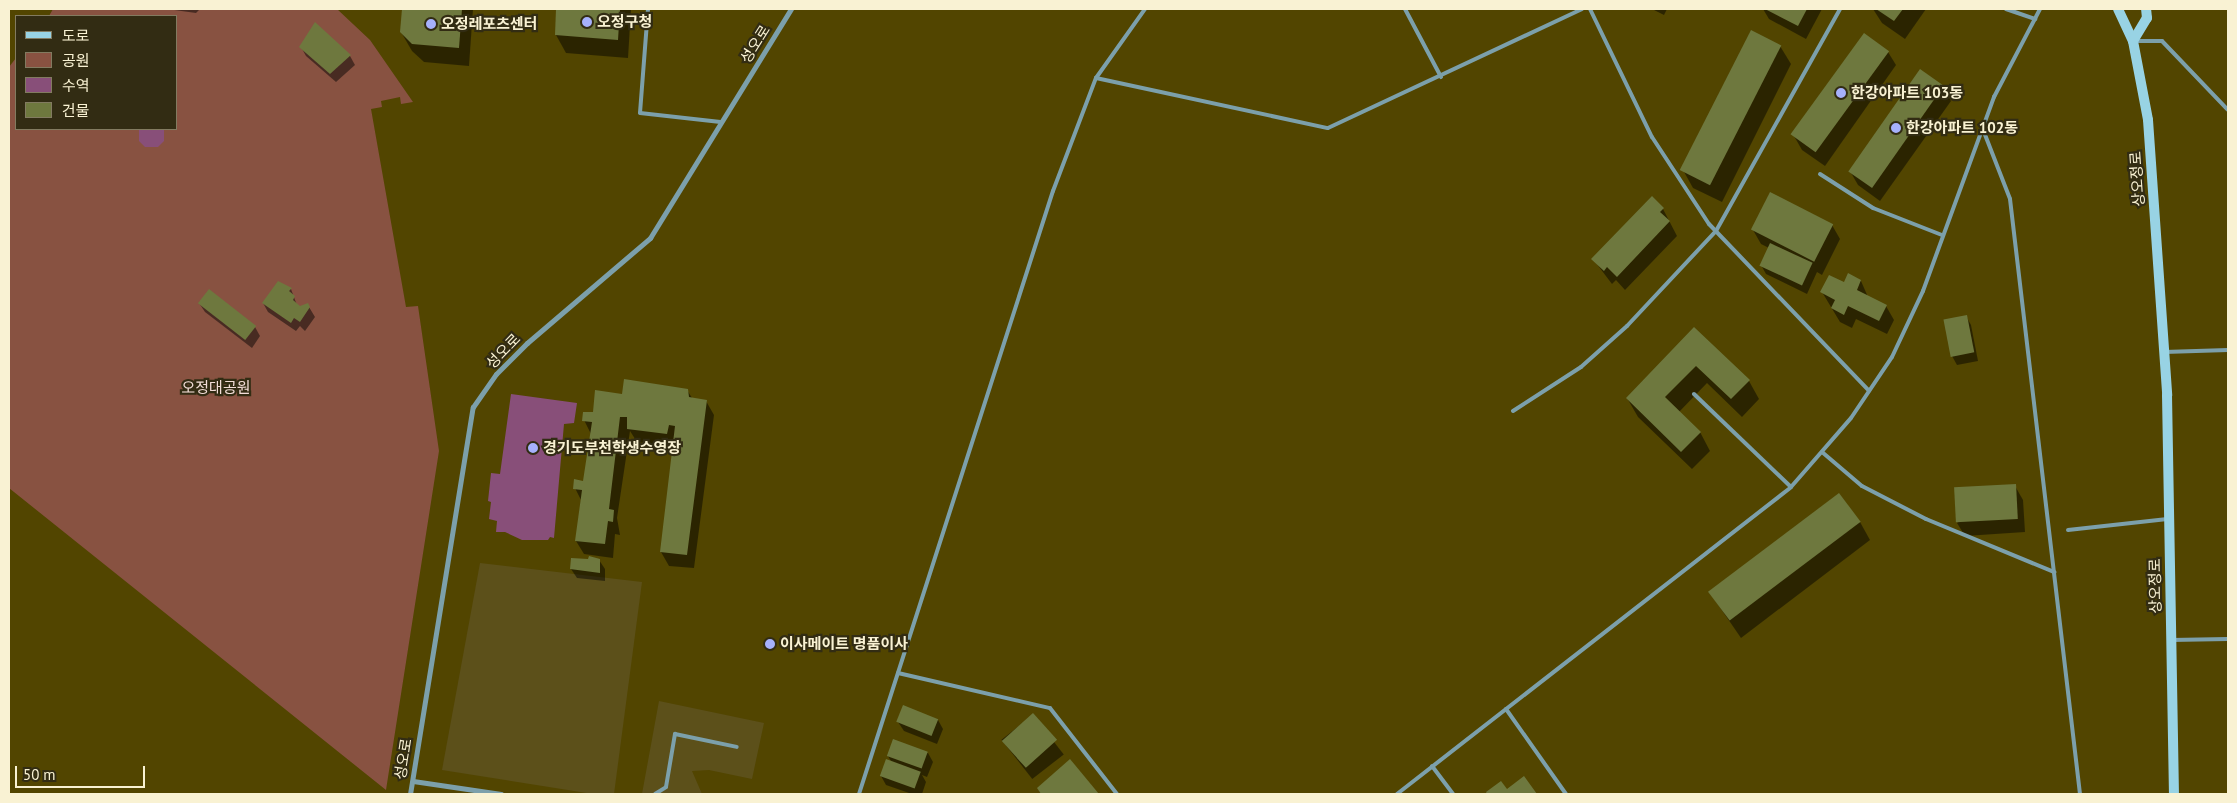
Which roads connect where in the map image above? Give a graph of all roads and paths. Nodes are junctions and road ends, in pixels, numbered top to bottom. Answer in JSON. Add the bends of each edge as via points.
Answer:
{"nodes":[{"id":1,"x":648,"y":9,"type":"edge"},
{"id":2,"x":791,"y":9,"type":"edge"},
{"id":3,"x":1145,"y":9,"type":"edge"},
{"id":4,"x":1405,"y":9,"type":"edge"},
{"id":5,"x":1582,"y":9,"type":"edge"},
{"id":6,"x":1590,"y":9,"type":"edge"},
{"id":7,"x":1840,"y":9,"type":"edge"},
{"id":8,"x":2006,"y":9,"type":"edge"},
{"id":9,"x":2040,"y":9,"type":"edge"},
{"id":10,"x":2118,"y":9,"type":"edge"},
{"id":11,"x":2146,"y":9,"type":"edge"},
{"id":12,"x":2034,"y":19,"type":"junction"},
{"id":13,"x":2133,"y":41,"type":"junction"},
{"id":14,"x":1441,"y":77,"type":"junction"},
{"id":15,"x":1096,"y":78,"type":"junction"},
{"id":16,"x":2228,"y":110,"type":"edge"},
{"id":17,"x":721,"y":122,"type":"junction"},
{"id":18,"x":1982,"y":127,"type":"junction"},
{"id":19,"x":1820,"y":174,"type":"dead end"},
{"id":20,"x":1716,"y":231,"type":"junction"},
{"id":21,"x":1942,"y":235,"type":"junction"},
{"id":22,"x":2228,"y":350,"type":"edge"},
{"id":23,"x":2164,"y":352,"type":"junction"},
{"id":24,"x":1870,"y":391,"type":"junction"},
{"id":25,"x":1694,"y":394,"type":"dead end"},
{"id":26,"x":1513,"y":411,"type":"dead end"},
{"id":27,"x":1822,"y":452,"type":"junction"},
{"id":28,"x":1791,"y":488,"type":"junction"},
{"id":29,"x":2169,"y":519,"type":"junction"},
{"id":30,"x":2068,"y":530,"type":"dead end"},
{"id":31,"x":2054,"y":572,"type":"junction"},
{"id":32,"x":2228,"y":639,"type":"edge"},
{"id":33,"x":2171,"y":640,"type":"junction"},
{"id":34,"x":898,"y":673,"type":"junction"},
{"id":35,"x":1506,"y":709,"type":"junction"},
{"id":36,"x":737,"y":748,"type":"dead end"},
{"id":37,"x":1432,"y":766,"type":"junction"},
{"id":38,"x":413,"y":781,"type":"junction"},
{"id":39,"x":410,"y":794,"type":"edge"},
{"id":40,"x":501,"y":794,"type":"edge"},
{"id":41,"x":655,"y":794,"type":"edge"},
{"id":42,"x":859,"y":794,"type":"edge"},
{"id":43,"x":1117,"y":794,"type":"edge"},
{"id":44,"x":1396,"y":794,"type":"edge"},
{"id":45,"x":1453,"y":794,"type":"edge"},
{"id":46,"x":1566,"y":794,"type":"edge"},
{"id":47,"x":2080,"y":794,"type":"edge"},
{"id":48,"x":2174,"y":794,"type":"edge"}],
"edges":[{"from":1,"to":17,"type":"lane","via":[[640,113]]},
{"from":2,"to":17,"type":"street","name":"성오로"},
{"from":3,"to":15,"type":"lane"},
{"from":4,"to":14,"type":"lane"},
{"from":5,"to":14,"type":"lane"},
{"from":6,"to":20,"type":"lane","via":[[1652,137]]},
{"from":7,"to":20,"type":"lane"},
{"from":8,"to":12,"type":"lane"},
{"from":9,"to":12,"type":"lane"},
{"from":10,"to":13,"type":"street","name":"상오정로"},
{"from":11,"to":13,"type":"street","via":[[2147,18]]},
{"from":12,"to":18,"type":"lane"},
{"from":13,"to":16,"type":"lane","via":[[2162,41]]},
{"from":13,"to":23,"type":"street","name":"상오정로","via":[[2148,120]]},
{"from":14,"to":15,"type":"lane","via":[[1328,128]]},
{"from":15,"to":34,"type":"lane","via":[[1052,191]]},
{"from":17,"to":38,"type":"street","name":"성오로","via":[[650,238],[527,343],[496,374],[473,407]]},
{"from":18,"to":21,"type":"lane"},
{"from":18,"to":31,"type":"lane","via":[[2010,199]]},
{"from":19,"to":21,"type":"lane","via":[[1873,208]]},
{"from":20,"to":24,"type":"lane"},
{"from":20,"to":26,"type":"lane","via":[[1627,326],[1581,367]]},
{"from":21,"to":24,"type":"lane","via":[[1923,291],[1892,357]]},
{"from":22,"to":23,"type":"lane"},
{"from":23,"to":29,"type":"street","name":"상오정로"},
{"from":24,"to":27,"type":"lane"},
{"from":25,"to":28,"type":"lane"},
{"from":27,"to":28,"type":"lane"},
{"from":27,"to":31,"type":"lane","via":[[1862,486],[1926,518]]},
{"from":28,"to":35,"type":"lane"},
{"from":29,"to":30,"type":"lane"},
{"from":29,"to":33,"type":"street","name":"상오정로"},
{"from":31,"to":47,"type":"lane"},
{"from":32,"to":33,"type":"lane"},
{"from":33,"to":48,"type":"street","name":"상오정로"},
{"from":34,"to":42,"type":"lane"},
{"from":34,"to":43,"type":"lane","via":[[1050,708]]},
{"from":35,"to":37,"type":"lane"},
{"from":35,"to":46,"type":"lane"},
{"from":36,"to":41,"type":"lane","via":[[675,734],[666,787]]},
{"from":37,"to":44,"type":"lane"},
{"from":37,"to":45,"type":"lane"},
{"from":38,"to":39,"type":"street","name":"성오로"},
{"from":38,"to":40,"type":"street"}]}
